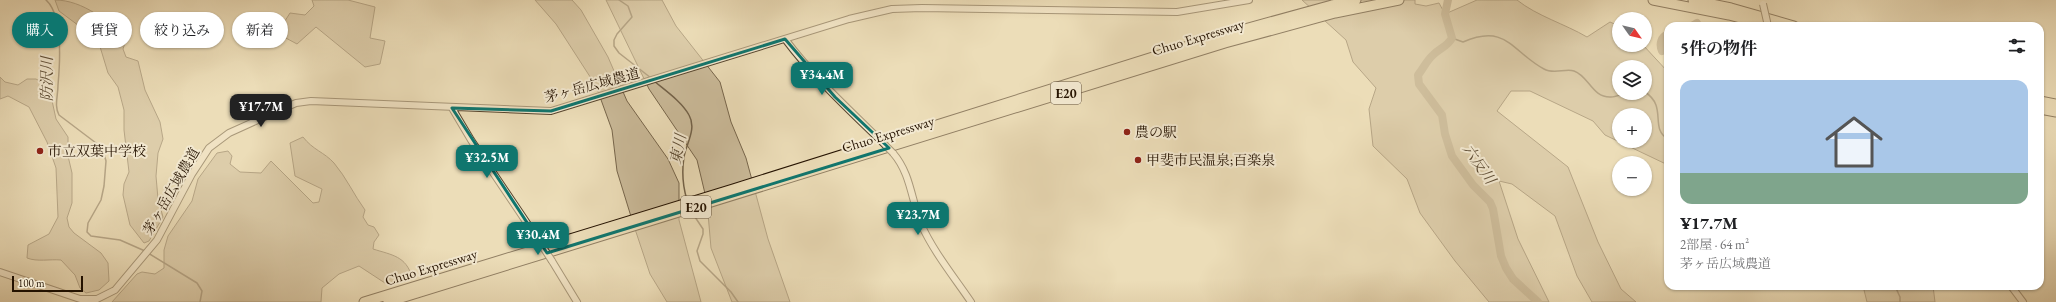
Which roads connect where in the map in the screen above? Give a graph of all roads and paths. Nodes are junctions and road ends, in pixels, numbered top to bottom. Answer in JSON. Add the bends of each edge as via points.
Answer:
{"nodes":[{"id":1,"x":1249,"y":0,"type":"edge"},
{"id":2,"x":1356,"y":0,"type":"edge"},
{"id":3,"x":1399,"y":0,"type":"edge"},
{"id":4,"x":1653,"y":0,"type":"edge"},
{"id":5,"x":1694,"y":0,"type":"edge"},
{"id":6,"x":1762,"y":2,"type":"edge"},
{"id":7,"x":1754,"y":22,"type":"edge"},
{"id":8,"x":1768,"y":22,"type":"edge"},
{"id":9,"x":1780,"y":22,"type":"edge"},
{"id":10,"x":785,"y":39,"type":"junction"},
{"id":11,"x":2044,"y":102,"type":"edge"},
{"id":12,"x":2056,"y":104,"type":"edge"},
{"id":13,"x":452,"y":108,"type":"junction"},
{"id":14,"x":2044,"y":110,"type":"edge"},
{"id":15,"x":2056,"y":112,"type":"edge"},
{"id":16,"x":734,"y":193,"type":"junction"},
{"id":17,"x":657,"y":215,"type":"junction"},
{"id":18,"x":0,"y":272,"type":"edge"},
{"id":19,"x":2014,"y":290,"type":"edge"},
{"id":20,"x":364,"y":302,"type":"edge"},
{"id":21,"x":388,"y":302,"type":"edge"},
{"id":22,"x":577,"y":302,"type":"edge"},
{"id":23,"x":971,"y":302,"type":"edge"},
{"id":24,"x":2023,"y":302,"type":"edge"}],
"edges":[{"from":1,"to":10,"type":"street","name":"茅ヶ岳広域農道","via":[[1177,12],[906,8],[874,12]]},
{"from":2,"to":16,"type":"highway","name":"Chuo Expressway","number":"E20","via":[[1223,36]]},
{"from":3,"to":16,"type":"highway","name":"Chuo Expressway","number":"E20","via":[[1335,13],[1232,41]]},
{"from":4,"to":7,"type":"highway"},
{"from":5,"to":9,"type":"highway"},
{"from":6,"to":8,"type":"street","bridge":true},
{"from":10,"to":13,"type":"street","name":"茅ヶ岳広域農道","via":[[551,111]]},
{"from":10,"to":23,"type":"street","bridge":true,"via":[[830,91],[901,163],[922,225]]},
{"from":11,"to":12,"type":"highway"},
{"from":13,"to":18,"type":"street","name":"茅ヶ岳広域農道","via":[[311,101],[289,105],[229,133],[201,159],[157,240],[115,290],[101,298],[80,299]]},
{"from":13,"to":22,"type":"street","bridge":true},
{"from":14,"to":15,"type":"highway"},
{"from":16,"to":17,"type":"highway","name":"Chuo Expressway","number":"E20"},
{"from":17,"to":20,"type":"highway","name":"Chuo Expressway","number":"E20"},
{"from":17,"to":21,"type":"highway","name":"Chuo Expressway","number":"E20"},
{"from":19,"to":24,"type":"street"}]}
